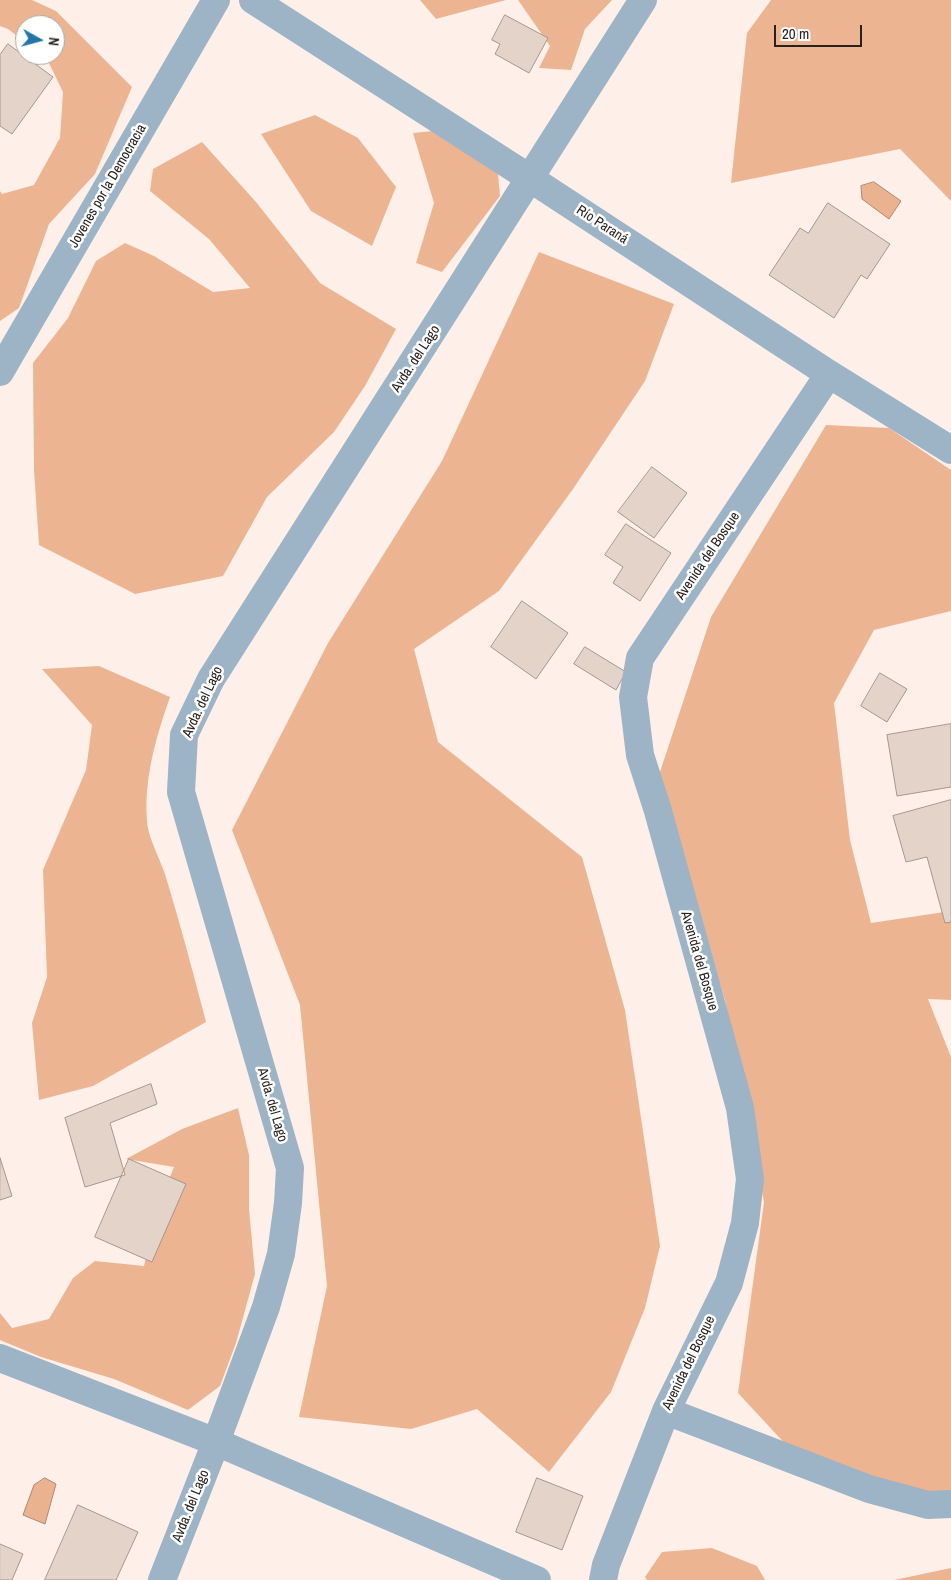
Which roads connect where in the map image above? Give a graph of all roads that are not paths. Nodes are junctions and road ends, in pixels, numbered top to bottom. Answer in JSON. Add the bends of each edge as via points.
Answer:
{"nodes":[{"id":1,"x":216,"y":0,"type":"edge"},
{"id":2,"x":253,"y":0,"type":"edge"},
{"id":3,"x":643,"y":0,"type":"edge"},
{"id":4,"x":530,"y":179,"type":"junction"},
{"id":5,"x":0,"y":372,"type":"edge"},
{"id":6,"x":829,"y":374,"type":"junction"},
{"id":7,"x":951,"y":450,"type":"edge"},
{"id":8,"x":0,"y":1358,"type":"edge"},
{"id":9,"x":666,"y":1410,"type":"junction"},
{"id":10,"x":216,"y":1442,"type":"junction"},
{"id":11,"x":951,"y":1504,"type":"edge"},
{"id":12,"x":162,"y":1580,"type":"edge"},
{"id":13,"x":537,"y":1580,"type":"edge"},
{"id":14,"x":603,"y":1580,"type":"edge"}],
"edges":[{"from":1,"to":5,"type":"street","name":"Jovenes por la Democracia"},
{"from":2,"to":4,"type":"street","name":"Río Paraná"},
{"from":3,"to":4,"type":"street","name":"Avda. del Lago"},
{"from":4,"to":6,"type":"street","name":"Río Paraná"},
{"from":4,"to":10,"type":"street","name":"Avda. del Lago","via":[[211,679],[184,735],[181,792],[290,1168],[281,1254],[266,1307]]},
{"from":6,"to":7,"type":"street","name":"Río Paraná"},
{"from":6,"to":9,"type":"street","name":"Avenida del Bosque","via":[[640,658],[633,697],[640,755],[740,1108],[750,1179],[745,1223],[729,1283]]},
{"from":8,"to":10,"type":"street"},
{"from":9,"to":11,"type":"street","via":[[869,1488],[928,1505]]},
{"from":9,"to":14,"type":"street","name":"Avenida del Bosque"},
{"from":10,"to":12,"type":"street","name":"Avda. del Lago"},
{"from":10,"to":13,"type":"street"}]}
